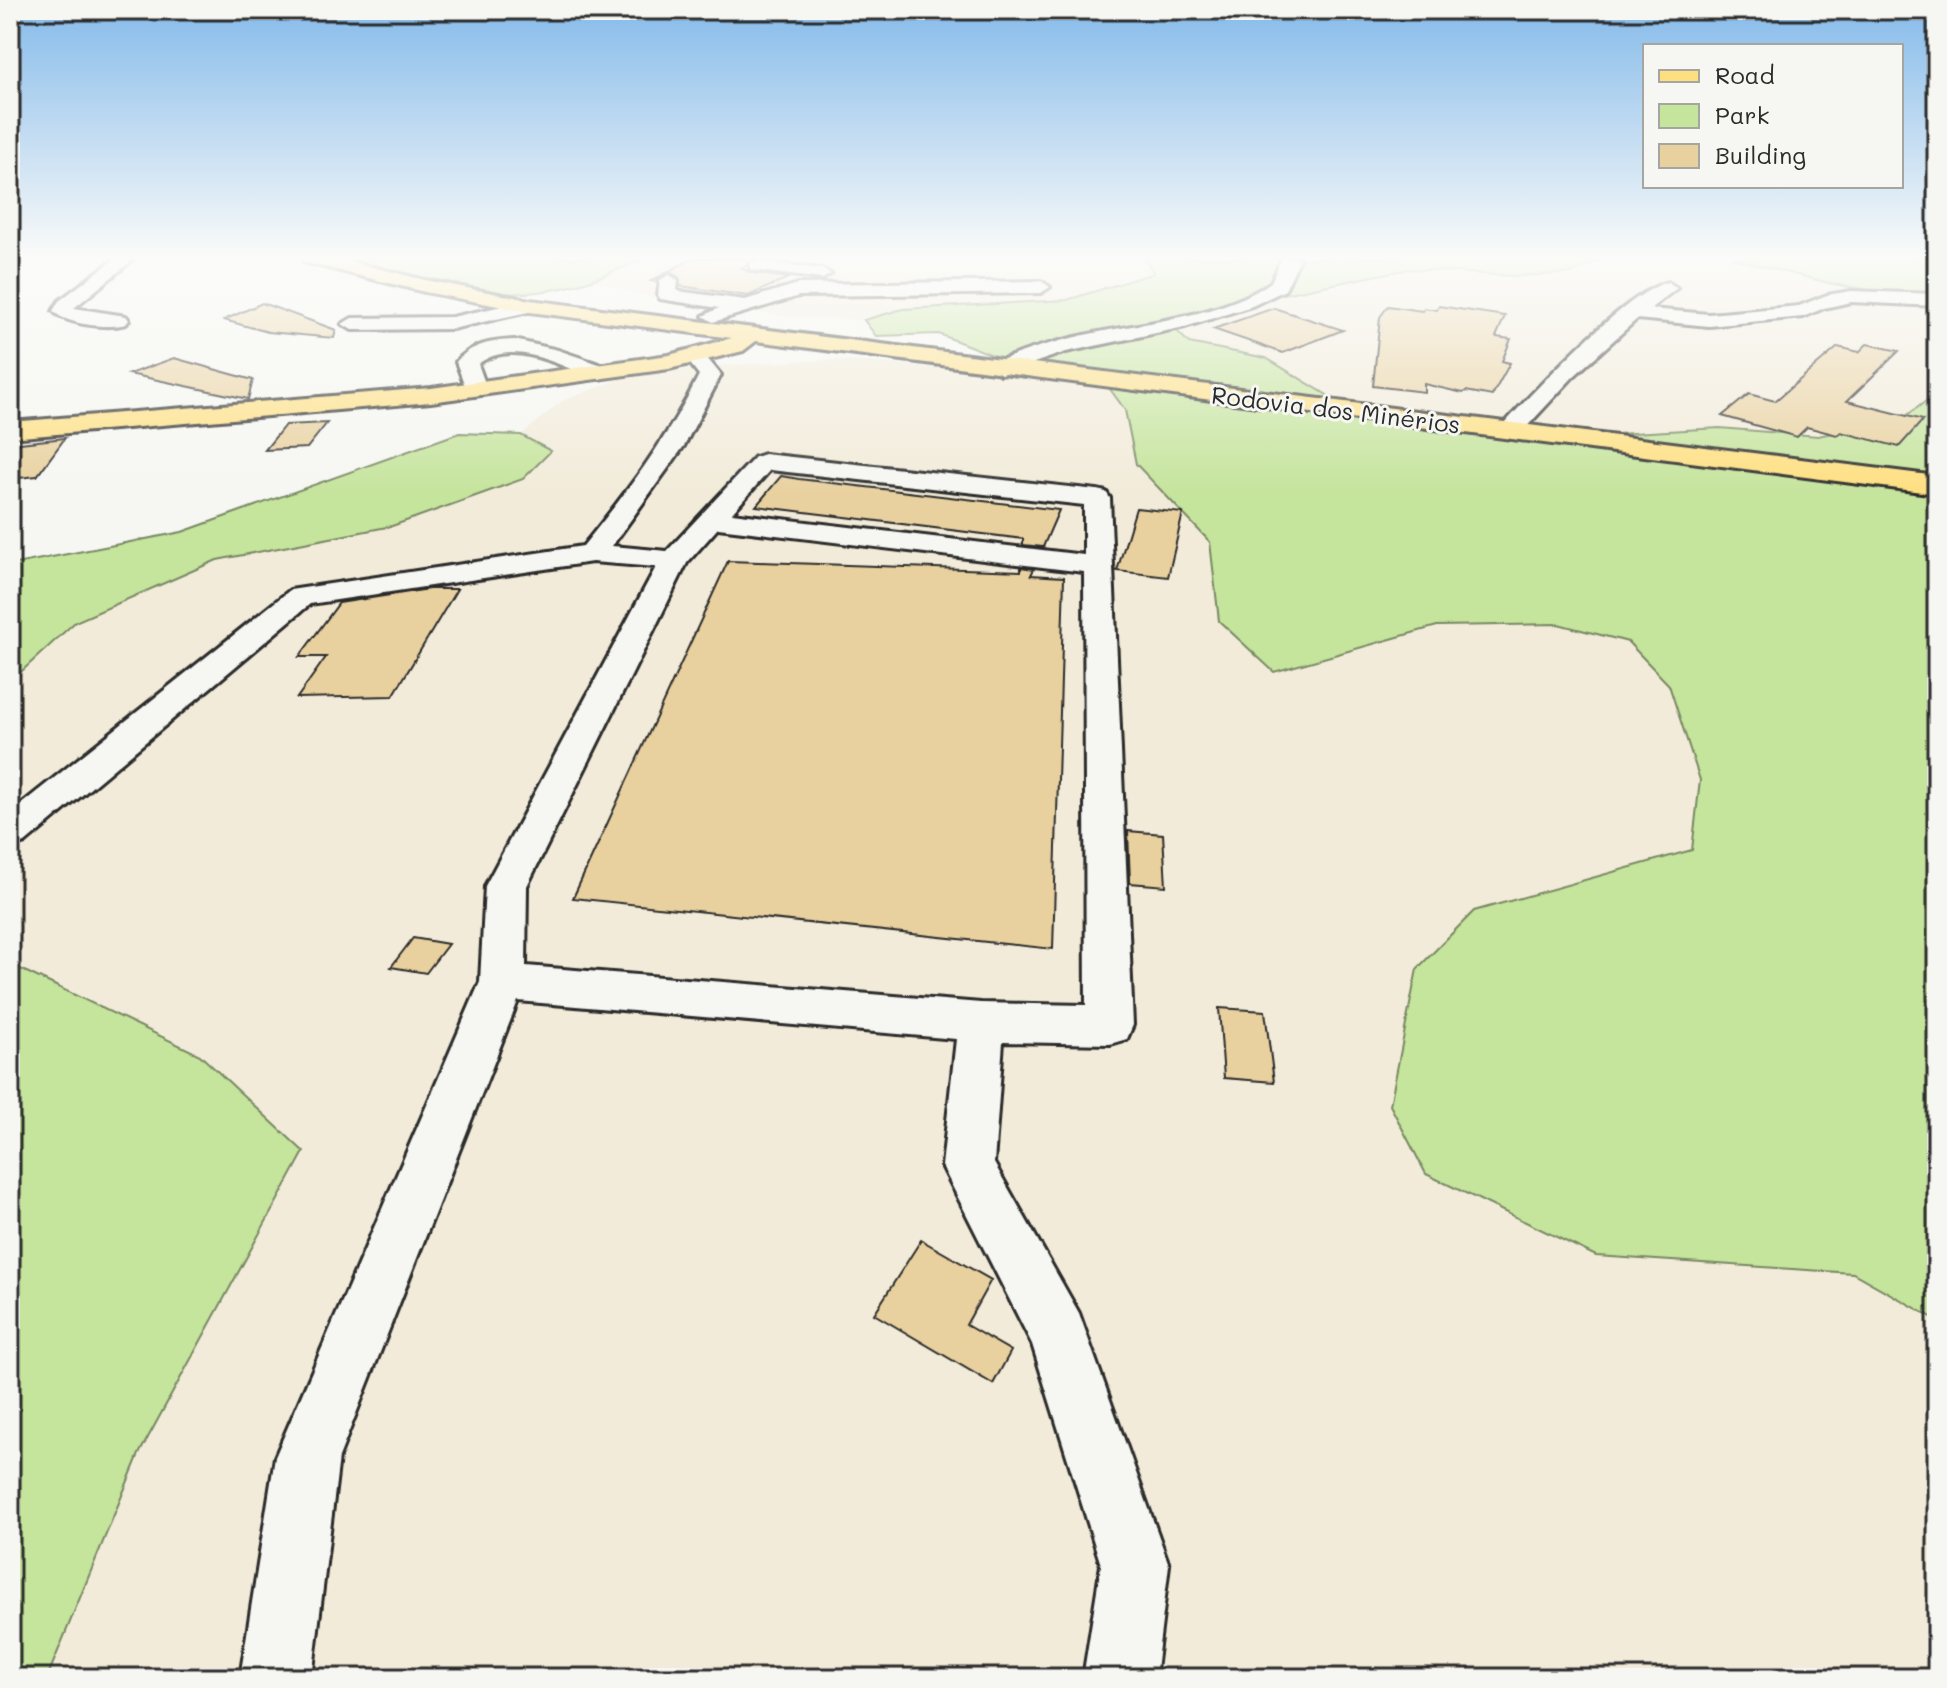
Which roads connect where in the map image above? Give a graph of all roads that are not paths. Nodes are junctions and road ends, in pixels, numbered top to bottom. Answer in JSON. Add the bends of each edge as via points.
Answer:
{"nodes":[{"id":1,"x":666,"y":337,"type":"edge"},
{"id":2,"x":697,"y":337,"type":"edge"},
{"id":3,"x":734,"y":337,"type":"edge"},
{"id":4,"x":792,"y":337,"type":"edge"},
{"id":5,"x":827,"y":337,"type":"edge"},
{"id":6,"x":1119,"y":337,"type":"edge"},
{"id":7,"x":1605,"y":337,"type":"edge"},
{"id":8,"x":811,"y":342,"type":"junction"},
{"id":9,"x":702,"y":355,"type":"junction"},
{"id":10,"x":653,"y":357,"type":"junction"},
{"id":11,"x":957,"y":360,"type":"junction"},
{"id":12,"x":1001,"y":368,"type":"junction"},
{"id":13,"x":608,"y":371,"type":"junction"},
{"id":14,"x":476,"y":389,"type":"junction"},
{"id":15,"x":10,"y":430,"type":"edge"},
{"id":16,"x":1511,"y":430,"type":"junction"},
{"id":17,"x":1937,"y":485,"type":"edge"},
{"id":18,"x":712,"y":519,"type":"junction"},
{"id":19,"x":592,"y":553,"type":"junction"},
{"id":20,"x":674,"y":560,"type":"junction"},
{"id":21,"x":1098,"y":565,"type":"junction"},
{"id":22,"x":11,"y":833,"type":"edge"},
{"id":23,"x":503,"y":982,"type":"junction"},
{"id":24,"x":981,"y":1022,"type":"junction"},
{"id":25,"x":276,"y":1678,"type":"edge"},
{"id":26,"x":1119,"y":1678,"type":"edge"}],
"edges":[{"from":1,"to":10,"type":"main road"},
{"from":2,"to":10,"type":"main road"},
{"from":3,"to":9,"type":"main road","via":[[735,346]]},
{"from":4,"to":8,"type":"main road","name":"Rodovia dos Minérios"},
{"from":5,"to":11,"type":"main road"},
{"from":6,"to":12,"type":"street","via":[[1032,355]]},
{"from":7,"to":16,"type":"street"},
{"from":8,"to":9,"type":"main road"},
{"from":8,"to":11,"type":"main road","name":"Rodovia dos Minérios"},
{"from":9,"to":13,"type":"main road"},
{"from":9,"to":19,"type":"street","via":[[710,375],[699,402],[650,480]]},
{"from":10,"to":13,"type":"main road"},
{"from":11,"to":12,"type":"main road","name":"Rodovia dos Minérios"},
{"from":12,"to":16,"type":"main road","name":"Rodovia dos Minérios"},
{"from":13,"to":14,"type":"main road"},
{"from":13,"to":14,"type":"street","via":[[547,351],[500,348],[467,362]]},
{"from":14,"to":15,"type":"main road"},
{"from":16,"to":17,"type":"main road","name":"Rodovia dos Minérios"},
{"from":18,"to":20,"type":"street"},
{"from":18,"to":21,"type":"street"},
{"from":18,"to":21,"type":"street","via":[[764,462],[1097,498]]},
{"from":19,"to":20,"type":"street"},
{"from":19,"to":22,"type":"street","via":[[301,596]]},
{"from":20,"to":23,"type":"street","via":[[506,886]]},
{"from":21,"to":24,"type":"street","via":[[1110,1025]]},
{"from":23,"to":24,"type":"street"},
{"from":23,"to":25,"type":"street","via":[[307,1457]]},
{"from":24,"to":26,"type":"street","via":[[968,1166],[1058,1334],[1135,1565]]}]}
